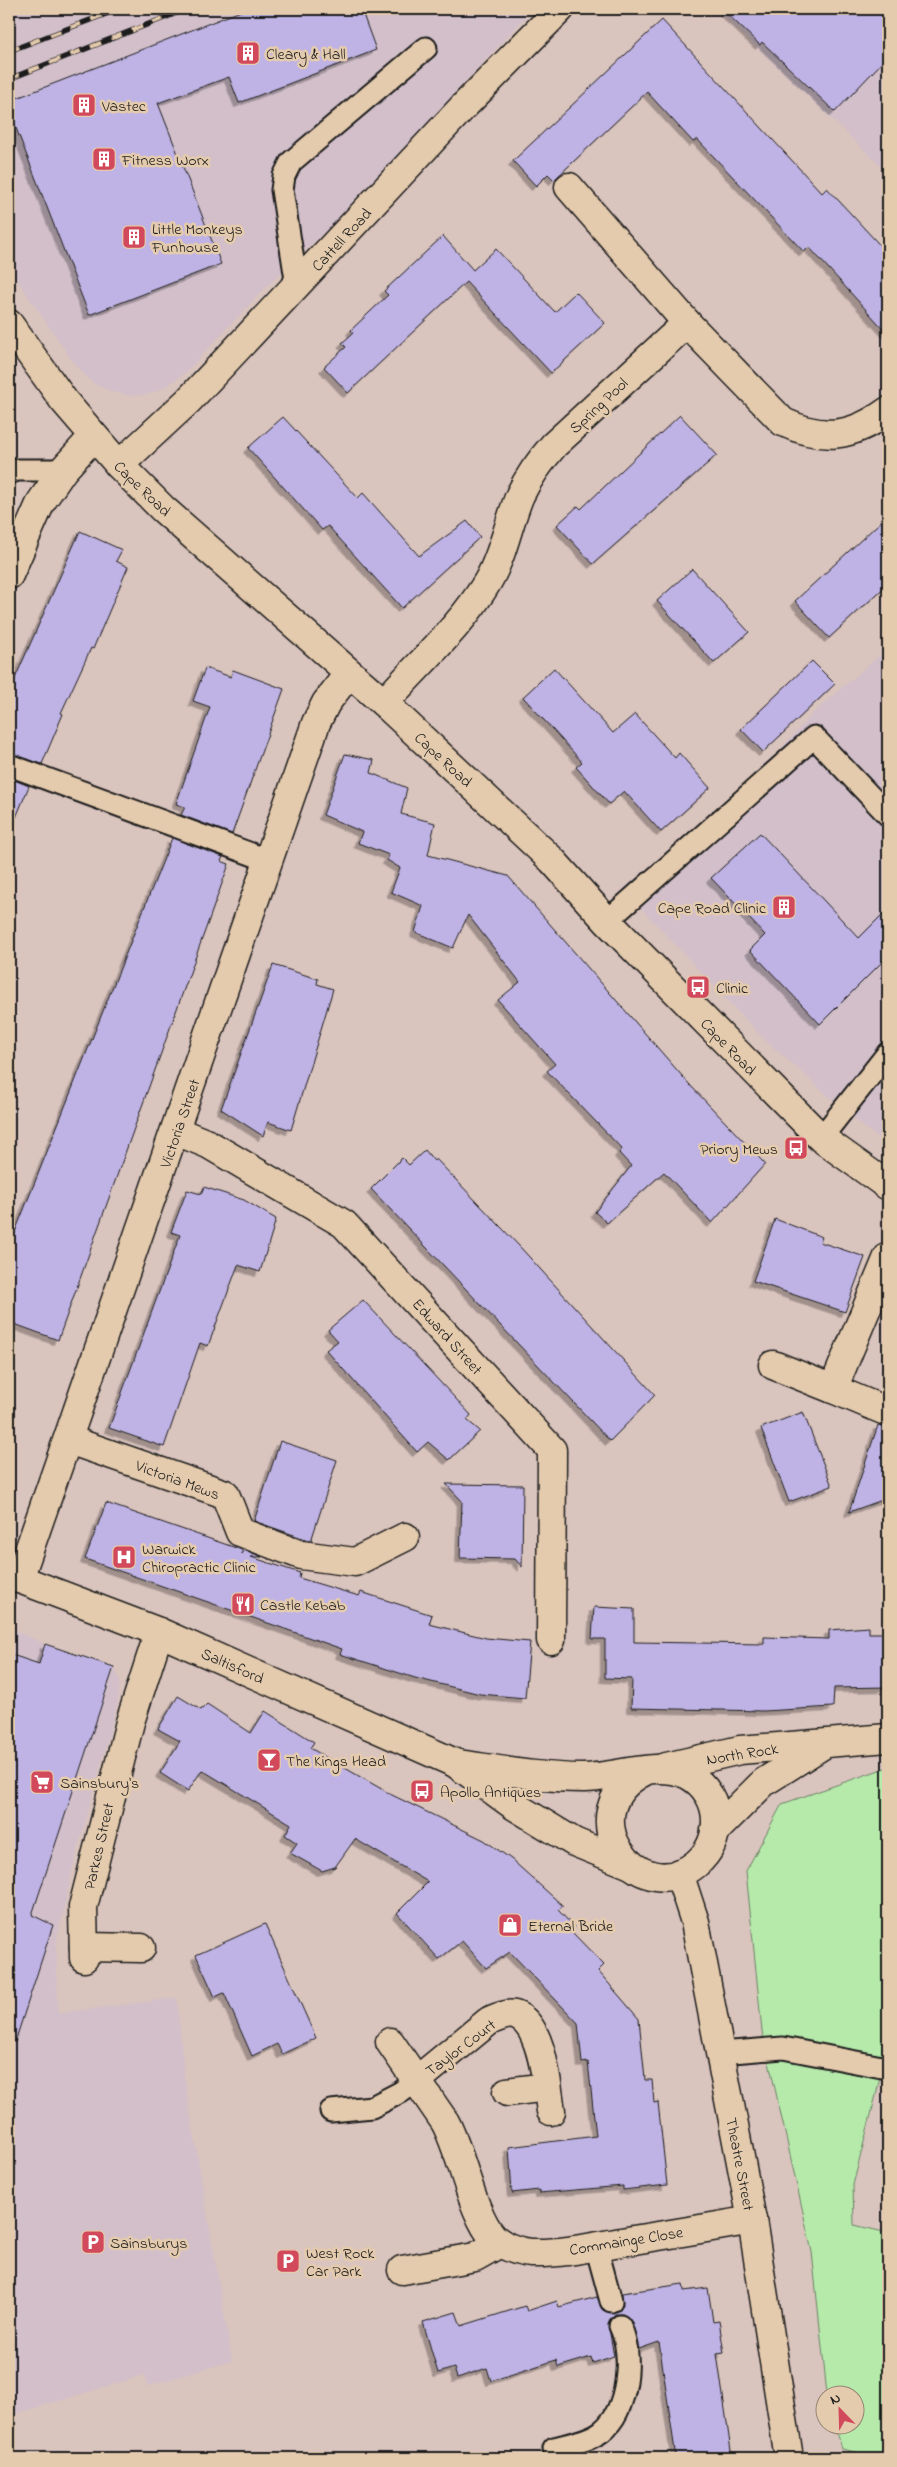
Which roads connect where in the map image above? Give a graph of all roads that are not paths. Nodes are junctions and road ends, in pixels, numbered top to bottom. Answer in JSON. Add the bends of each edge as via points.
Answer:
{"nodes":[{"id":1,"x":560,"y":9,"type":"edge"},
{"id":2,"x":426,"y":48,"type":"dead end"},
{"id":3,"x":569,"y":187,"type":"dead end"},
{"id":4,"x":297,"y":286,"type":"junction"},
{"id":5,"x":687,"y":322,"type":"junction"},
{"id":6,"x":9,"y":324,"type":"edge"},
{"id":7,"x":888,"y":411,"type":"edge"},
{"id":8,"x":93,"y":436,"type":"junction"},
{"id":9,"x":118,"y":466,"type":"junction"},
{"id":10,"x":63,"y":470,"type":"junction"},
{"id":11,"x":9,"y":473,"type":"edge"},
{"id":12,"x":9,"y":575,"type":"edge"},
{"id":13,"x":349,"y":673,"type":"junction"},
{"id":14,"x":384,"y":703,"type":"junction"},
{"id":15,"x":9,"y":765,"type":"edge"},
{"id":16,"x":888,"y":815,"type":"edge"},
{"id":17,"x":270,"y":861,"type":"junction"},
{"id":18,"x":607,"y":921,"type":"junction"},
{"id":19,"x":888,"y":1053,"type":"edge"},
{"id":20,"x":176,"y":1131,"type":"junction"},
{"id":21,"x":821,"y":1138,"type":"junction"},
{"id":22,"x":888,"y":1186,"type":"edge"},
{"id":23,"x":888,"y":1257,"type":"edge"},
{"id":24,"x":773,"y":1365,"type":"dead end"},
{"id":25,"x":834,"y":1389,"type":"junction"},
{"id":26,"x":888,"y":1412,"type":"edge"},
{"id":27,"x":69,"y":1440,"type":"junction"},
{"id":28,"x":405,"y":1537,"type":"dead end"},
{"id":29,"x":14,"y":1577,"type":"edge"},
{"id":30,"x":159,"y":1632,"type":"junction"},
{"id":31,"x":551,"y":1640,"type":"dead end"},
{"id":32,"x":888,"y":1738,"type":"edge"},
{"id":33,"x":829,"y":1742,"type":"junction"},
{"id":34,"x":455,"y":1763,"type":"junction"},
{"id":35,"x":651,"y":1770,"type":"junction"},
{"id":36,"x":715,"y":1831,"type":"junction"},
{"id":37,"x":631,"y":1865,"type":"junction"},
{"id":38,"x":679,"y":1873,"type":"junction"},
{"id":39,"x":141,"y":1948,"type":"dead end"},
{"id":40,"x":390,"y":2042,"type":"dead end"},
{"id":41,"x":720,"y":2053,"type":"junction"},
{"id":42,"x":882,"y":2067,"type":"dead end"},
{"id":43,"x":416,"y":2081,"type":"junction"},
{"id":44,"x":507,"y":2092,"type":"dead end"},
{"id":45,"x":331,"y":2111,"type":"dead end"},
{"id":46,"x":752,"y":2220,"type":"junction"},
{"id":47,"x":500,"y":2243,"type":"junction"},
{"id":48,"x":596,"y":2246,"type":"junction"},
{"id":49,"x":402,"y":2270,"type":"dead end"},
{"id":50,"x":611,"y":2301,"type":"dead end"},
{"id":51,"x":620,"y":2326,"type":"dead end"},
{"id":52,"x":556,"y":2458,"type":"edge"},
{"id":53,"x":789,"y":2458,"type":"edge"}],
"edges":[{"from":1,"to":4,"type":"street","name":"Cattell Road","via":[[463,107]]},
{"from":2,"to":4,"type":"lane","via":[[291,162],[282,190]]},
{"from":3,"to":5,"type":"street"},
{"from":4,"to":9,"type":"street","name":"Cattell Road","via":[[188,401]]},
{"from":5,"to":7,"type":"street","via":[[784,422],[796,428],[829,436],[840,434],[867,425]]},
{"from":5,"to":14,"type":"street","name":"Spring Pool","via":[[554,444],[521,494],[502,552],[488,581],[466,614]]},
{"from":6,"to":8,"type":"street","name":"Cape Road"},
{"from":8,"to":9,"type":"street","name":"Cape Road"},
{"from":8,"to":10,"type":"street"},
{"from":9,"to":13,"type":"street","name":"Cape Road"},
{"from":10,"to":11,"type":"lane","via":[[17,470]]},
{"from":10,"to":12,"type":"street","via":[[41,502]]},
{"from":13,"to":14,"type":"street","name":"Cape Road"},
{"from":13,"to":17,"type":"street","name":"Victoria Street","via":[[326,703],[316,723]]},
{"from":14,"to":18,"type":"street","name":"Cape Road","via":[[552,860]]},
{"from":15,"to":17,"type":"lane"},
{"from":16,"to":18,"type":"lane","via":[[814,737]]},
{"from":17,"to":20,"type":"street","name":"Victoria Street"},
{"from":18,"to":21,"type":"street","name":"Cape Road"},
{"from":19,"to":21,"type":"lane"},
{"from":20,"to":27,"type":"street","name":"Victoria Street"},
{"from":20,"to":31,"type":"street","name":"Edward Street","via":[[208,1144],[344,1224],[552,1450]]},
{"from":21,"to":22,"type":"street","name":"Cape Road"},
{"from":23,"to":25,"type":"street"},
{"from":24,"to":25,"type":"street"},
{"from":25,"to":26,"type":"street"},
{"from":27,"to":28,"type":"street","name":"Victoria Mews","via":[[225,1494],[240,1532],[301,1555],[354,1562]]},
{"from":27,"to":29,"type":"street","name":"Victoria Street"},
{"from":29,"to":30,"type":"street","name":"Saltisford"},
{"from":30,"to":34,"type":"street","name":"Saltisford"},
{"from":30,"to":39,"type":"street","name":"Parkes Street","via":[[130,1722],[83,1907],[84,1952]]},
{"from":32,"to":33,"type":"street","name":"North Rock"},
{"from":33,"to":35,"type":"street","name":"North Rock","via":[[740,1750]]},
{"from":33,"to":36,"type":"street","name":"North Rock","via":[[764,1782]]},
{"from":34,"to":35,"type":"street","via":[[525,1774],[585,1778]]},
{"from":34,"to":37,"type":"street","via":[[513,1805],[574,1842]]},
{"from":35,"to":36,"type":"street","via":[[680,1772],[704,1788],[715,1809]]},
{"from":35,"to":37,"type":"street","via":[[625,1784],[610,1812],[610,1834],[619,1853]]},
{"from":36,"to":38,"type":"street","via":[[703,1858]]},
{"from":37,"to":38,"type":"street","via":[[654,1875]]},
{"from":38,"to":41,"type":"street","name":"Theatre Street","via":[[695,1922]]},
{"from":40,"to":43,"type":"street"},
{"from":41,"to":42,"type":"lane","via":[[783,2048]]},
{"from":41,"to":46,"type":"street","name":"Theatre Street"},
{"from":43,"to":44,"type":"street","name":"Taylor Court","via":[[489,2021],[515,2015],[527,2024],[538,2042],[549,2099]]},
{"from":43,"to":45,"type":"lane","via":[[372,2107]]},
{"from":43,"to":47,"type":"street","via":[[452,2136],[482,2221]]},
{"from":46,"to":48,"type":"street","name":"Commainge Close"},
{"from":46,"to":53,"type":"street","name":"Theatre Street"},
{"from":47,"to":48,"type":"street","name":"Commainge Close","via":[[529,2253]]},
{"from":47,"to":49,"type":"street","via":[[475,2257]]},
{"from":48,"to":50,"type":"lane"},
{"from":51,"to":52,"type":"lane","via":[[628,2364],[626,2383],[613,2418],[601,2431],[554,2448]]}]}
